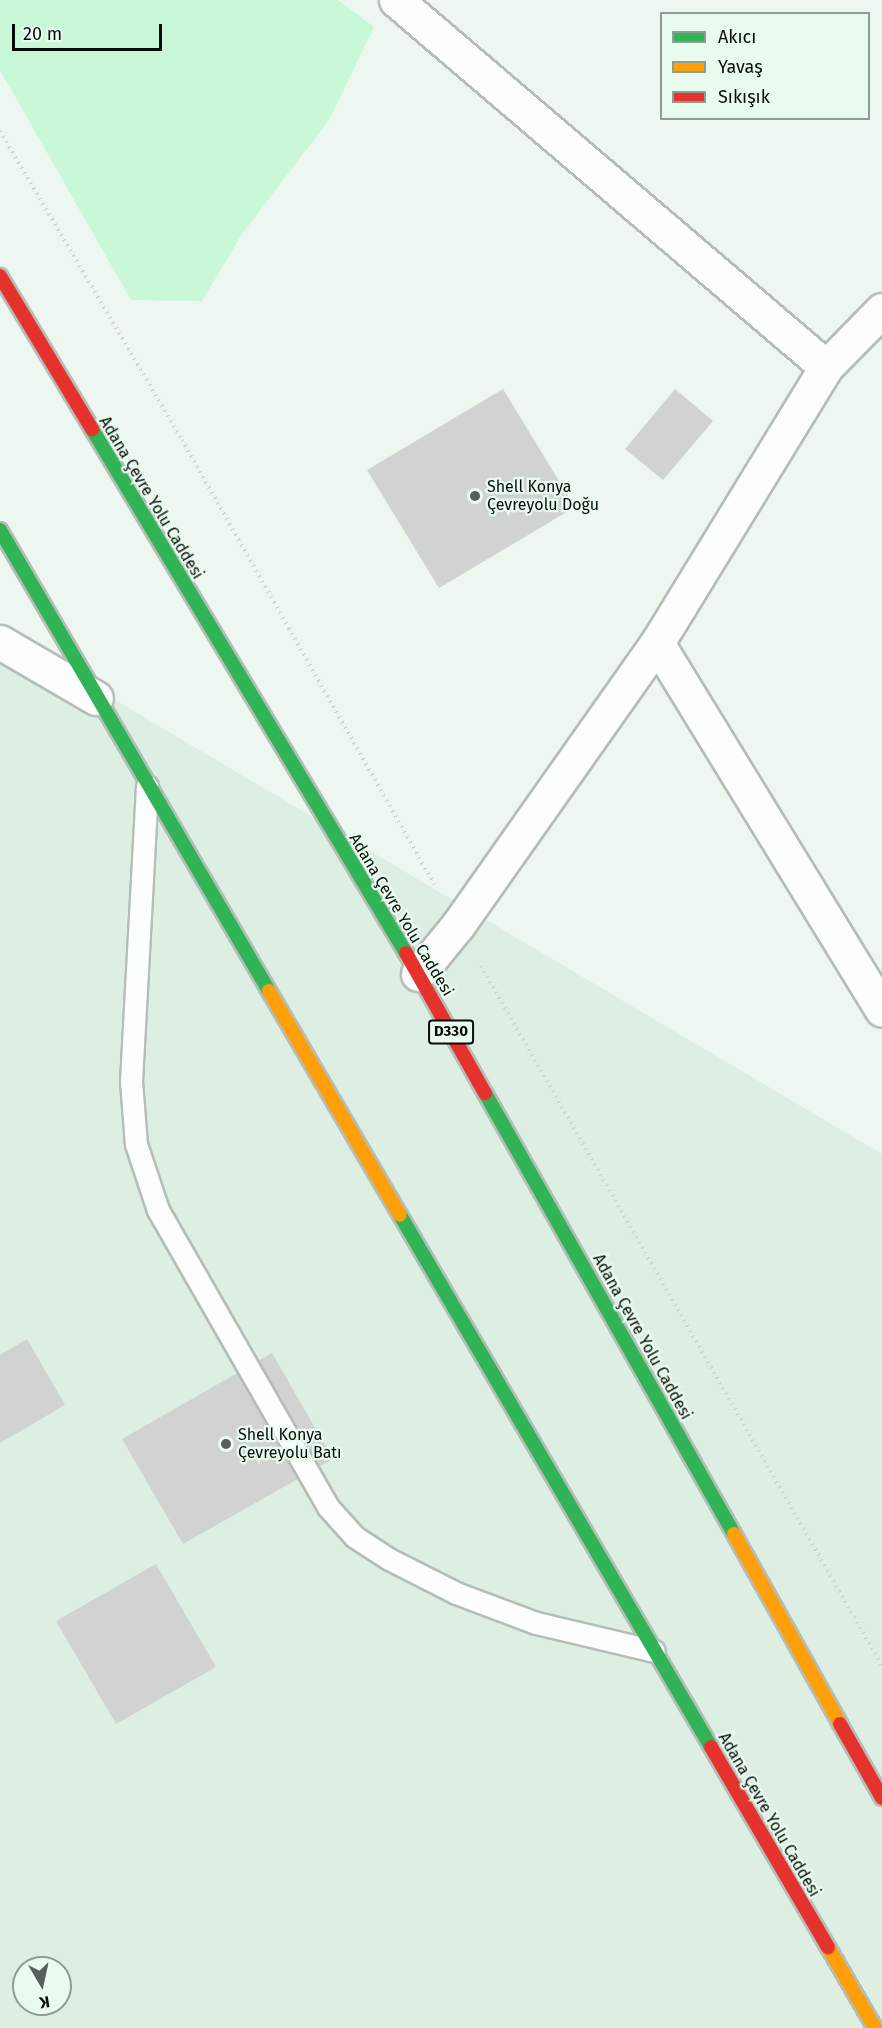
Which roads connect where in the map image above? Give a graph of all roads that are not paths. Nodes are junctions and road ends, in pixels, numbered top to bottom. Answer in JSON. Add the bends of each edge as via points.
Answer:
{"nodes":[{"id":1,"x":396,"y":0,"type":"edge"},
{"id":2,"x":0,"y":276,"type":"edge"},
{"id":3,"x":882,"y":310,"type":"edge"},
{"id":4,"x":826,"y":367,"type":"junction"},
{"id":5,"x":0,"y":530,"type":"edge"},
{"id":6,"x":0,"y":642,"type":"edge"},
{"id":7,"x":657,"y":644,"type":"junction"},
{"id":8,"x":96,"y":698,"type":"junction"},
{"id":9,"x":147,"y":786,"type":"junction"},
{"id":10,"x":418,"y":974,"type":"junction"},
{"id":11,"x":882,"y":1010,"type":"edge"},
{"id":12,"x":654,"y":1651,"type":"junction"},
{"id":13,"x":882,"y":1798,"type":"edge"},
{"id":14,"x":875,"y":2028,"type":"edge"}],
"edges":[{"from":1,"to":4,"type":"street"},
{"from":2,"to":10,"type":"highway","name":"Adana Çevre Yolu Caddesi","number":"D330"},
{"from":3,"to":4,"type":"street"},
{"from":4,"to":7,"type":"street"},
{"from":5,"to":8,"type":"highway","name":"Adana Çevre Yolu Caddesi"},
{"from":6,"to":8,"type":"street"},
{"from":7,"to":10,"type":"street","via":[[458,925]]},
{"from":7,"to":11,"type":"street"},
{"from":8,"to":9,"type":"highway","name":"Adana Çevre Yolu Caddesi"},
{"from":9,"to":12,"type":"highway","name":"Adana Çevre Yolu Caddesi"},
{"from":9,"to":12,"type":"lane","via":[[131,1081],[136,1144],[158,1210],[328,1507],[355,1537],[456,1593],[536,1623]]},
{"from":10,"to":13,"type":"highway","name":"Adana Çevre Yolu Caddesi","number":"D330"},
{"from":12,"to":14,"type":"highway","name":"Adana Çevre Yolu Caddesi"}]}
